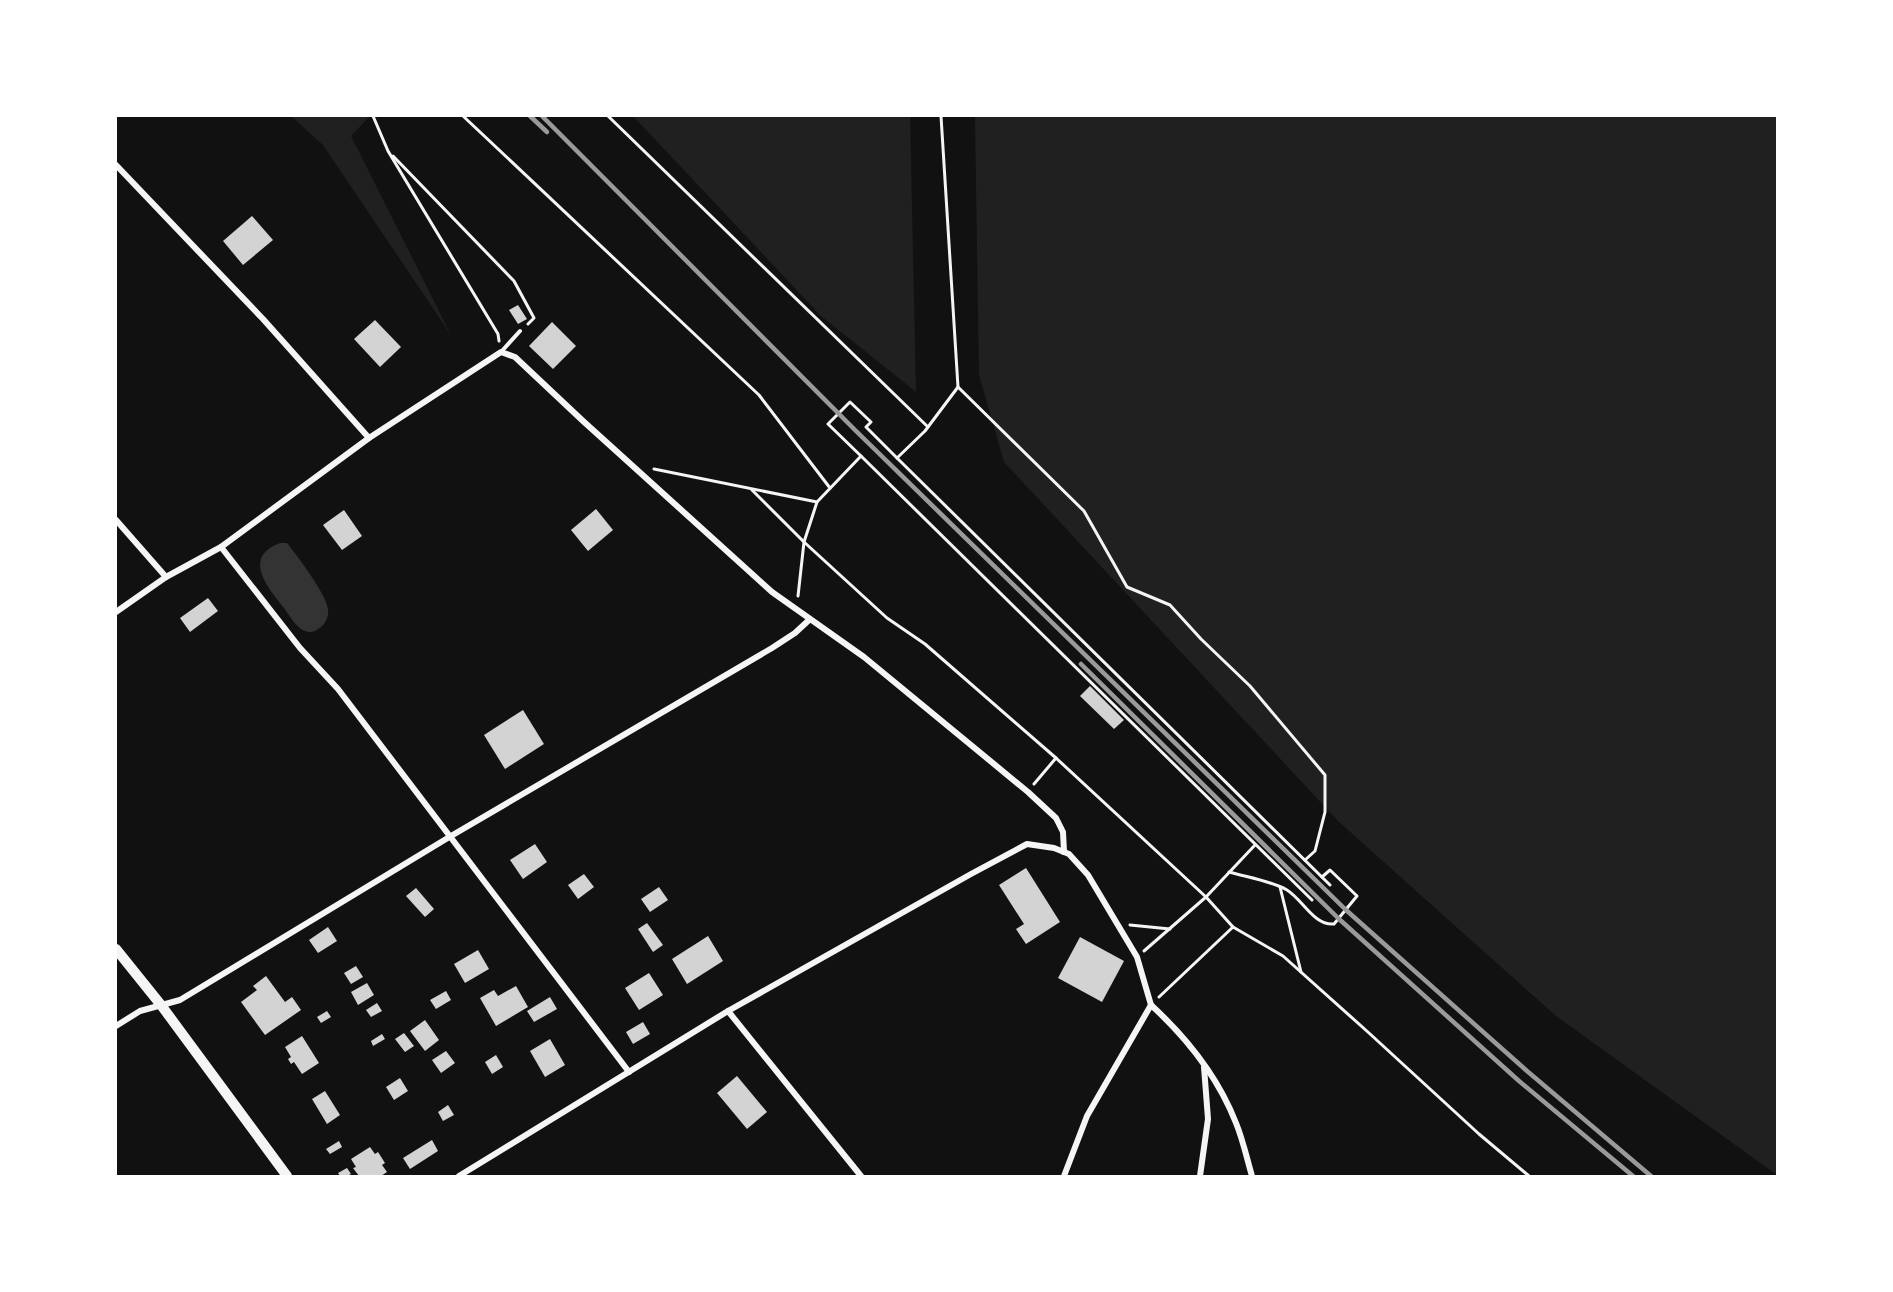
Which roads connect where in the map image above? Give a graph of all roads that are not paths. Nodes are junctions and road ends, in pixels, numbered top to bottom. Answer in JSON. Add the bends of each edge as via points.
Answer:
{"nodes":[{"id":1,"x":116,"y":165,"type":"edge"},
{"id":2,"x":520,"y":331,"type":"road end"},
{"id":3,"x":501,"y":352,"type":"junction"},
{"id":4,"x":369,"y":438,"type":"junction"},
{"id":5,"x":116,"y":520,"type":"edge"},
{"id":6,"x":221,"y":547,"type":"junction"},
{"id":7,"x":166,"y":577,"type":"junction"},
{"id":8,"x":116,"y":612,"type":"edge"},
{"id":9,"x":809,"y":620,"type":"junction"},
{"id":10,"x":451,"y":836,"type":"junction"},
{"id":11,"x":1064,"y":852,"type":"junction"},
{"id":12,"x":116,"y":949,"type":"edge"},
{"id":13,"x":161,"y":1005,"type":"junction"},
{"id":14,"x":1151,"y":1005,"type":"junction"},
{"id":15,"x":728,"y":1011,"type":"junction"},
{"id":16,"x":116,"y":1026,"type":"edge"},
{"id":17,"x":1204,"y":1064,"type":"junction"},
{"id":18,"x":629,"y":1072,"type":"junction"},
{"id":19,"x":287,"y":1176,"type":"edge"},
{"id":20,"x":459,"y":1176,"type":"edge"},
{"id":21,"x":861,"y":1176,"type":"edge"},
{"id":22,"x":1064,"y":1176,"type":"edge"},
{"id":23,"x":1200,"y":1176,"type":"edge"},
{"id":24,"x":1252,"y":1176,"type":"edge"}],
"edges":[{"from":1,"to":4,"type":"street"},
{"from":2,"to":3,"type":"lane"},
{"from":3,"to":4,"type":"street"},
{"from":3,"to":9,"type":"street","via":[[515,357],[772,592]]},
{"from":4,"to":6,"type":"street"},
{"from":5,"to":7,"type":"street"},
{"from":6,"to":7,"type":"street"},
{"from":6,"to":10,"type":"street","via":[[300,648],[338,689]]},
{"from":7,"to":8,"type":"street"},
{"from":9,"to":10,"type":"street","via":[[772,648]]},
{"from":9,"to":11,"type":"street","via":[[864,657],[1028,792],[1056,818],[1063,832]]},
{"from":10,"to":13,"type":"street","via":[[180,1000]]},
{"from":10,"to":18,"type":"street"},
{"from":11,"to":14,"type":"street","via":[[1088,875],[1137,957]]},
{"from":11,"to":15,"type":"street","via":[[1028,844]]},
{"from":12,"to":13,"type":"main road"},
{"from":13,"to":16,"type":"street","via":[[140,1011]]},
{"from":13,"to":19,"type":"main road"},
{"from":14,"to":17,"type":"street"},
{"from":14,"to":22,"type":"street","via":[[1088,1116]]},
{"from":15,"to":18,"type":"street"},
{"from":15,"to":21,"type":"street"},
{"from":17,"to":23,"type":"street","via":[[1208,1119]]},
{"from":17,"to":24,"type":"street","via":[[1220,1087],[1237,1125]]},
{"from":18,"to":20,"type":"street"}]}
